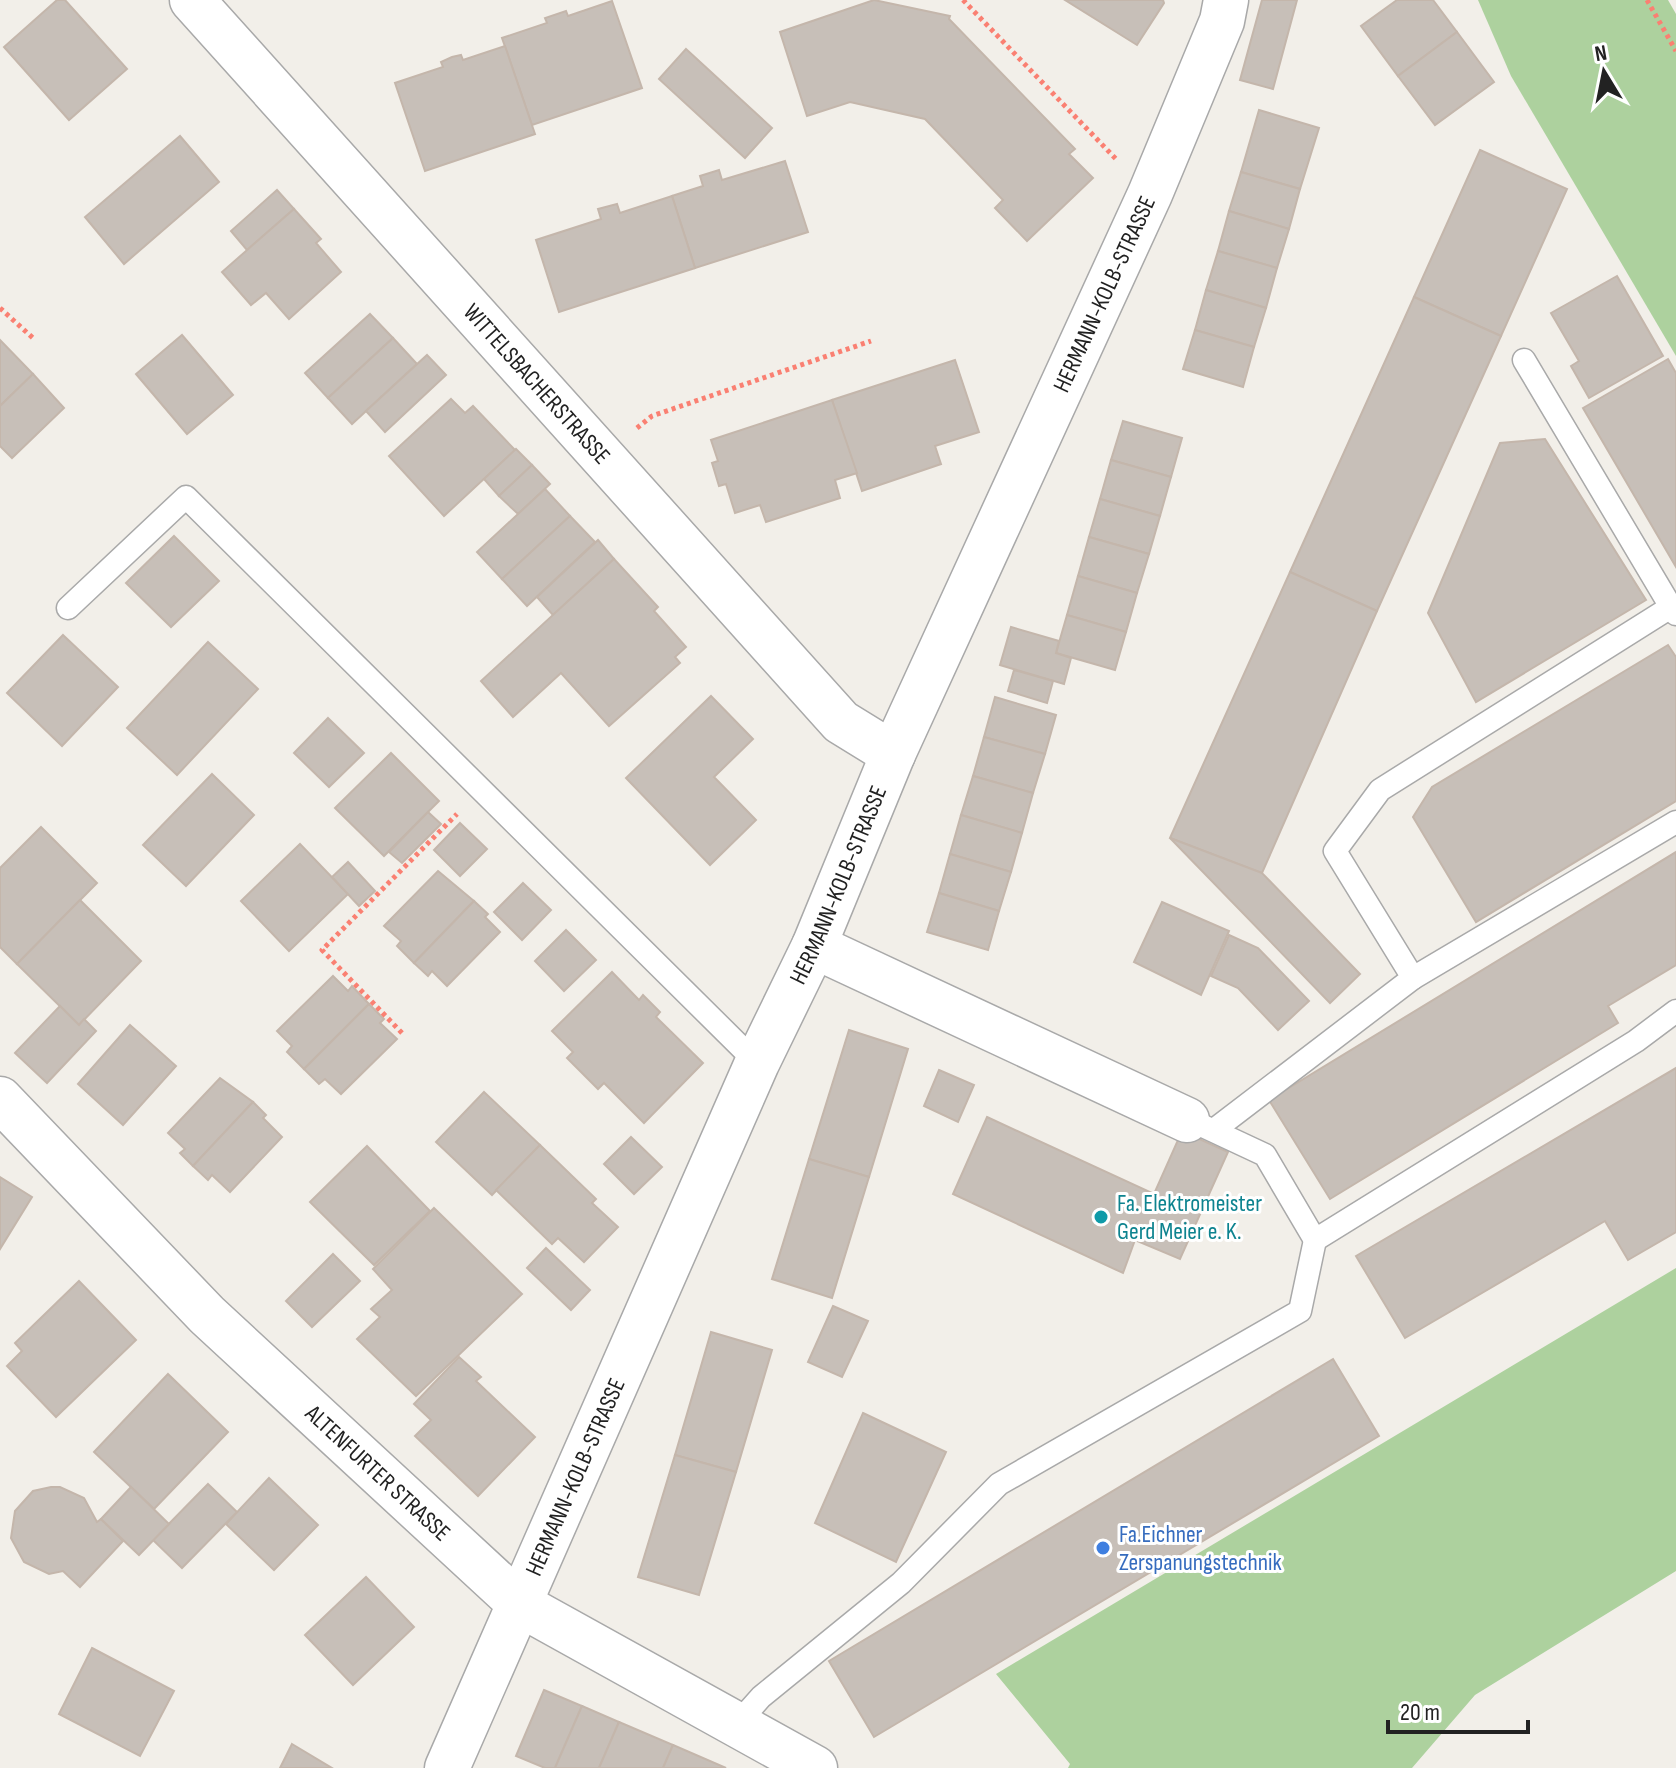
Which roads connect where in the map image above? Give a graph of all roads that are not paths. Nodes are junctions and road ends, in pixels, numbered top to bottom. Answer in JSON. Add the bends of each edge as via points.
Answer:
{"nodes":[{"id":1,"x":192,"y":0,"type":"edge"},
{"id":2,"x":1226,"y":0,"type":"edge"},
{"id":3,"x":1524,"y":360,"type":"dead end"},
{"id":4,"x":68,"y":608,"type":"dead end"},
{"id":5,"x":1674,"y":610,"type":"edge"},
{"id":6,"x":893,"y":754,"type":"junction"},
{"id":7,"x":1676,"y":822,"type":"edge"},
{"id":8,"x":814,"y":946,"type":"junction"},
{"id":9,"x":1413,"y":978,"type":"junction"},
{"id":10,"x":1676,"y":1011,"type":"edge"},
{"id":11,"x":757,"y":1063,"type":"junction"},
{"id":12,"x":0,"y":1099,"type":"edge"},
{"id":13,"x":1200,"y":1125,"type":"junction"},
{"id":14,"x":1315,"y":1240,"type":"junction"},
{"id":15,"x":521,"y":1605,"type":"junction"},
{"id":16,"x":736,"y":1725,"type":"junction"},
{"id":17,"x":447,"y":1768,"type":"edge"},
{"id":18,"x":815,"y":1768,"type":"edge"}],
"edges":[{"from":1,"to":6,"type":"street","name":"WITTELSBACHERSTRASSE","via":[[841,722]]},
{"from":2,"to":6,"type":"street","name":"HERMANN-KOLB-STRASSE","via":[[1150,194]]},
{"from":3,"to":5,"type":"lane"},
{"from":4,"to":11,"type":"lane","via":[[186,497]]},
{"from":5,"to":9,"type":"lane","via":[[1380,790],[1335,851]]},
{"from":6,"to":8,"type":"street","name":"HERMANN-KOLB-STRASSE"},
{"from":7,"to":9,"type":"lane"},
{"from":8,"to":11,"type":"street","name":"HERMANN-KOLB-STRASSE"},
{"from":8,"to":13,"type":"street"},
{"from":9,"to":13,"type":"lane"},
{"from":10,"to":14,"type":"lane"},
{"from":11,"to":15,"type":"street","name":"HERMANN-KOLB-STRASSE"},
{"from":12,"to":15,"type":"street","name":"ALTENFURTER STRASSE","via":[[207,1315]]},
{"from":13,"to":14,"type":"lane","via":[[1265,1155]]},
{"from":14,"to":16,"type":"lane","via":[[1300,1311],[999,1484],[901,1583],[761,1697]]},
{"from":15,"to":16,"type":"street","name":"ALTENFURTER STRASSE"},
{"from":15,"to":17,"type":"street","name":"HERMANN-KOLB-STRASSE"},
{"from":16,"to":18,"type":"street","name":"ALTENFURTER STRASSE"}]}
